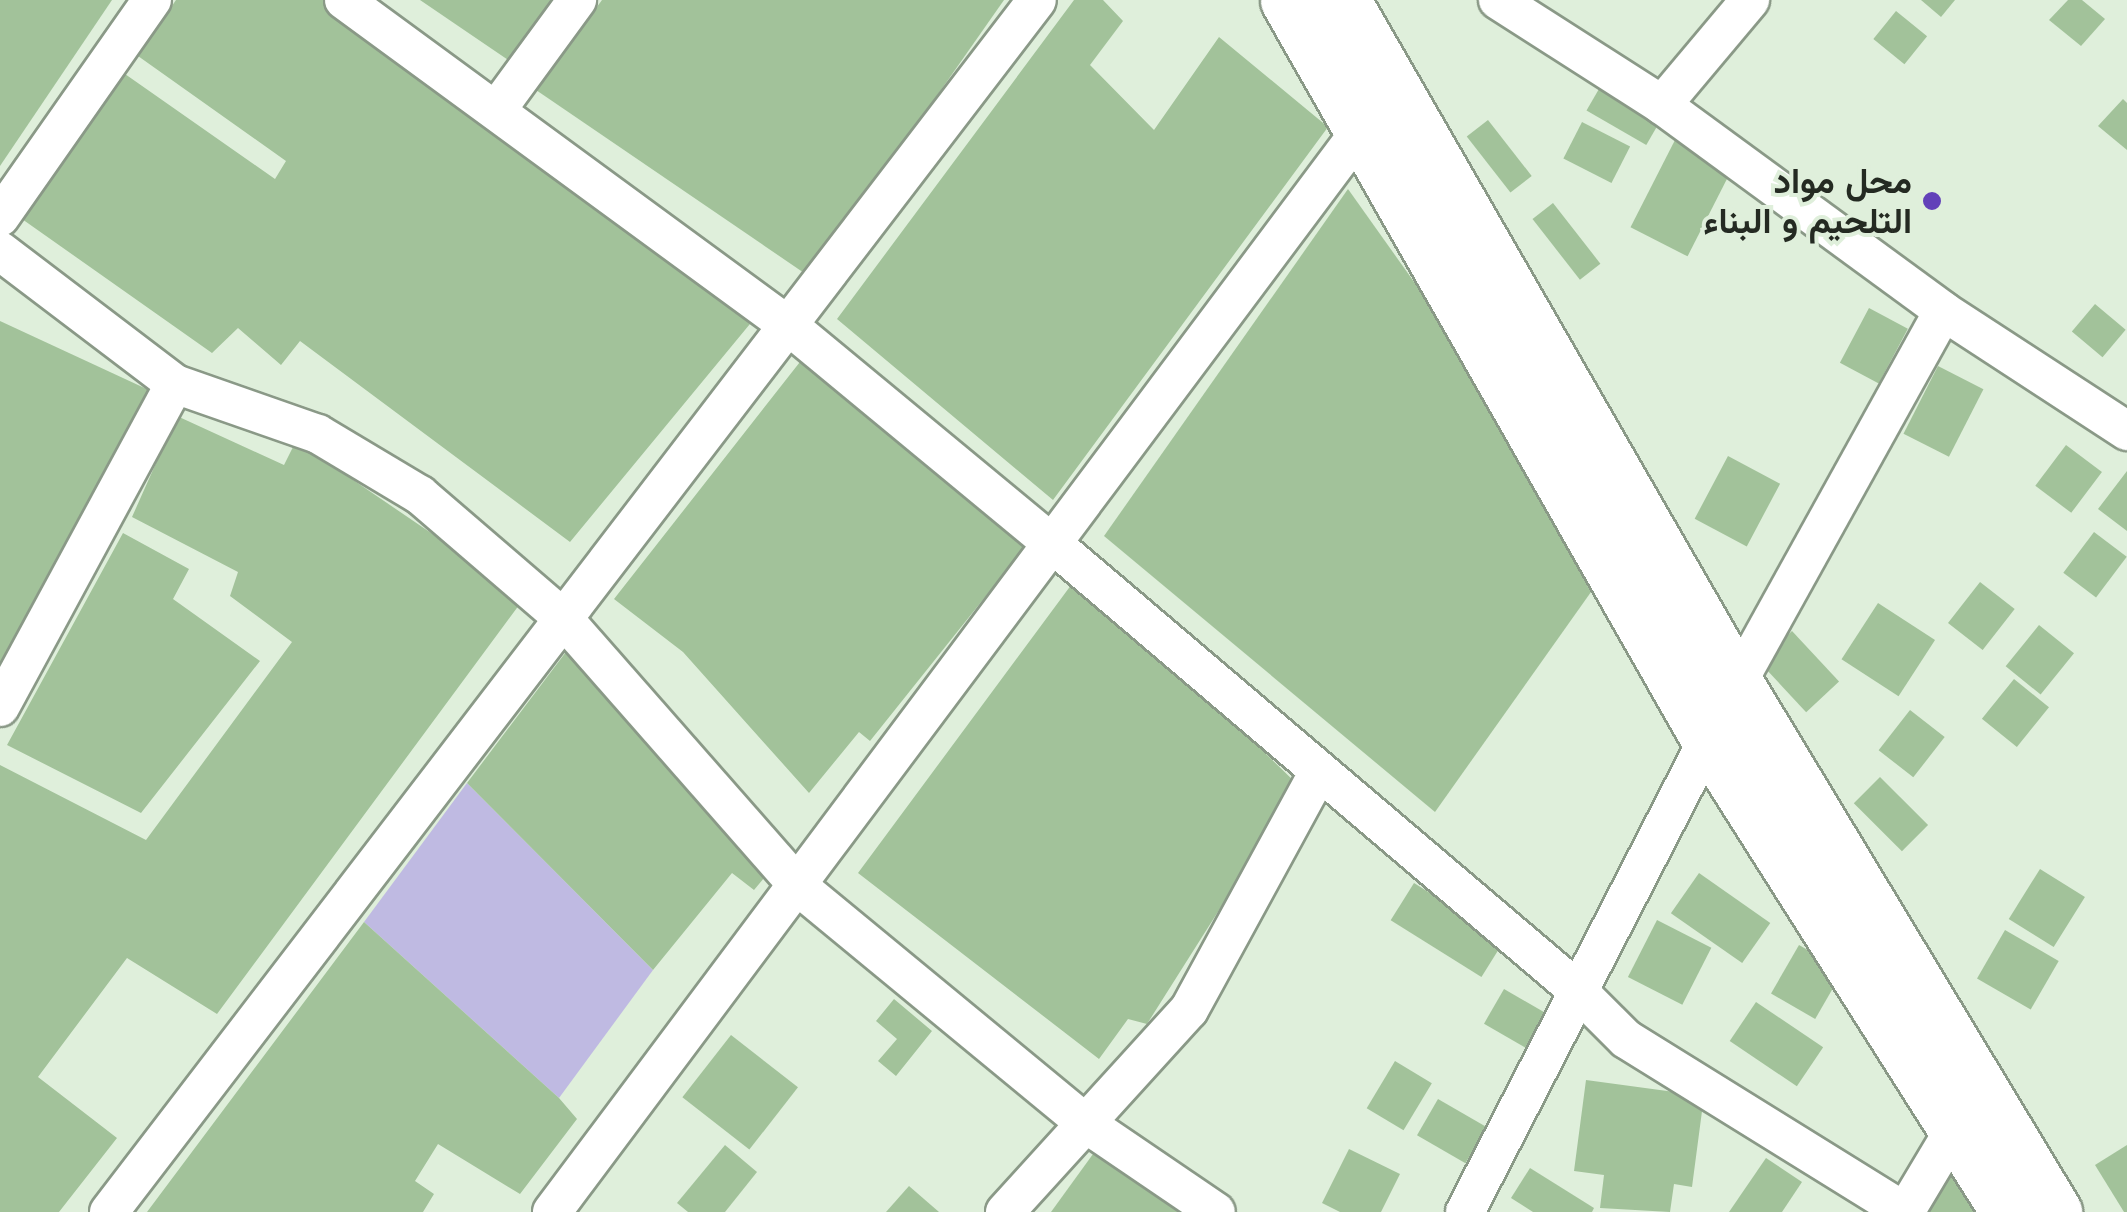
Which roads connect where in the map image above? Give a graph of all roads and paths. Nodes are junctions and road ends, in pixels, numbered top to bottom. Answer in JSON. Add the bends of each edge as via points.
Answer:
{"nodes":[{"id":1,"x":152,"y":0,"type":"edge"},
{"id":2,"x":344,"y":0,"type":"edge"},
{"id":3,"x":578,"y":0,"type":"edge"},
{"id":4,"x":1037,"y":0,"type":"edge"},
{"id":5,"x":1288,"y":0,"type":"edge"},
{"id":6,"x":1342,"y":0,"type":"edge"},
{"id":7,"x":1498,"y":0,"type":"edge"},
{"id":8,"x":1750,"y":0,"type":"edge"},
{"id":9,"x":1662,"y":105,"type":"junction"},
{"id":10,"x":498,"y":108,"type":"junction"},
{"id":11,"x":1376,"y":111,"type":"junction"},
{"id":12,"x":0,"y":216,"type":"edge"},
{"id":13,"x":0,"y":250,"type":"edge"},
{"id":14,"x":1943,"y":310,"type":"junction"},
{"id":15,"x":789,"y":326,"type":"junction"},
{"id":16,"x":175,"y":384,"type":"junction"},
{"id":17,"x":2127,"y":432,"type":"edge"},
{"id":18,"x":1054,"y":544,"type":"junction"},
{"id":19,"x":562,"y":617,"type":"junction"},
{"id":20,"x":1736,"y":686,"type":"junction"},
{"id":21,"x":0,"y":707,"type":"edge"},
{"id":22,"x":1709,"y":739,"type":"junction"},
{"id":23,"x":1318,"y":773,"type":"junction"},
{"id":24,"x":799,"y":887,"type":"junction"},
{"id":25,"x":1577,"y":990,"type":"junction"},
{"id":26,"x":1085,"y":1123,"type":"junction"},
{"id":27,"x":1957,"y":1124,"type":"junction"},
{"id":28,"x":108,"y":1212,"type":"edge"},
{"id":29,"x":552,"y":1212,"type":"edge"},
{"id":30,"x":1004,"y":1212,"type":"edge"},
{"id":31,"x":1216,"y":1212,"type":"edge"},
{"id":32,"x":1464,"y":1212,"type":"edge"},
{"id":33,"x":1905,"y":1212,"type":"edge"},
{"id":34,"x":2009,"y":1212,"type":"edge"},
{"id":35,"x":2054,"y":1212,"type":"edge"}],
"edges":[{"from":1,"to":12,"type":"street"},
{"from":2,"to":10,"type":"street"},
{"from":3,"to":10,"type":"street"},
{"from":4,"to":15,"type":"street"},
{"from":5,"to":11,"type":"street"},
{"from":6,"to":11,"type":"street"},
{"from":7,"to":9,"type":"street"},
{"from":8,"to":9,"type":"street"},
{"from":9,"to":14,"type":"street"},
{"from":10,"to":15,"type":"street"},
{"from":11,"to":18,"type":"street"},
{"from":11,"to":20,"type":"street"},
{"from":11,"to":22,"type":"street"},
{"from":13,"to":16,"type":"street"},
{"from":14,"to":17,"type":"street"},
{"from":14,"to":20,"type":"street"},
{"from":15,"to":18,"type":"street"},
{"from":15,"to":19,"type":"street"},
{"from":16,"to":19,"type":"street","via":[[318,434],[386,472]]},
{"from":16,"to":21,"type":"street"},
{"from":18,"to":23,"type":"street"},
{"from":18,"to":24,"type":"street"},
{"from":19,"to":24,"type":"street"},
{"from":19,"to":28,"type":"street"},
{"from":20,"to":22,"type":"street"},
{"from":20,"to":35,"type":"street"},
{"from":22,"to":25,"type":"street"},
{"from":22,"to":27,"type":"street"},
{"from":23,"to":25,"type":"street"},
{"from":23,"to":26,"type":"street","via":[[1189,1010]]},
{"from":24,"to":26,"type":"street"},
{"from":24,"to":29,"type":"street"},
{"from":25,"to":32,"type":"street"},
{"from":25,"to":33,"type":"street","via":[[1626,1039]]},
{"from":26,"to":30,"type":"street"},
{"from":26,"to":31,"type":"street"},
{"from":27,"to":33,"type":"street"},
{"from":27,"to":34,"type":"street"}]}
